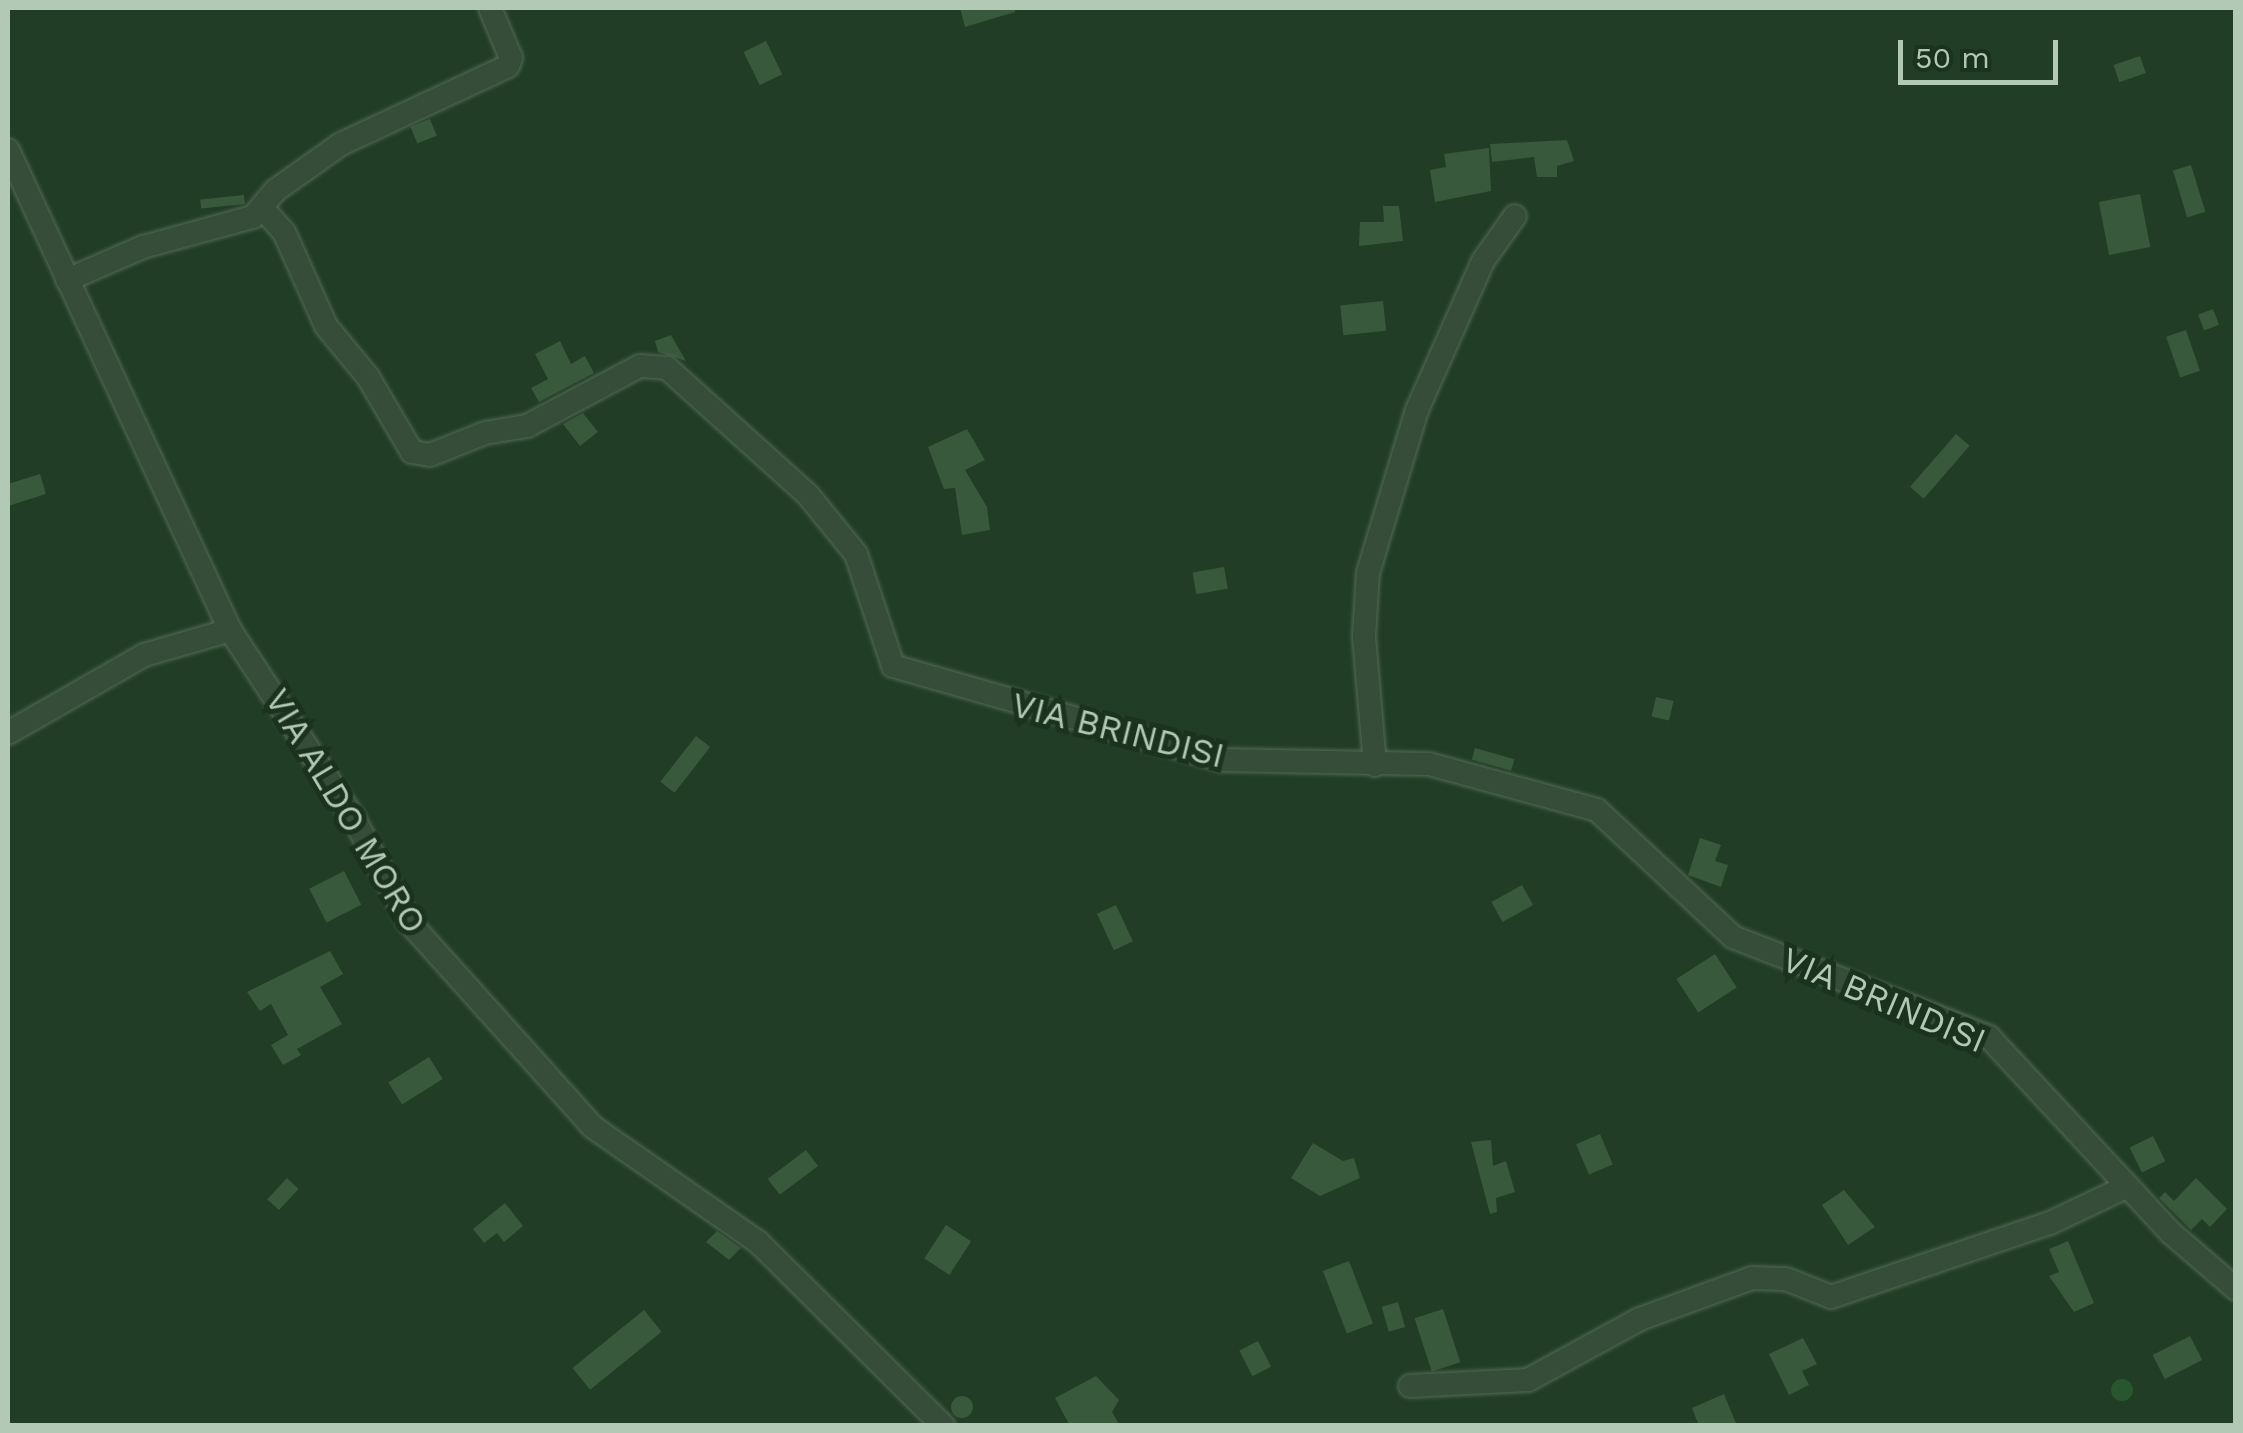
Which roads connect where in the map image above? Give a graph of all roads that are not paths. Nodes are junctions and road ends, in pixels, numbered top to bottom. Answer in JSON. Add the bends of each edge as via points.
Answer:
{"nodes":[{"id":1,"x":490,"y":8,"type":"edge"},
{"id":2,"x":8,"y":150,"type":"edge"},
{"id":3,"x":264,"y":210,"type":"junction"},
{"id":4,"x":1515,"y":216,"type":"dead end"},
{"id":5,"x":67,"y":280,"type":"junction"},
{"id":6,"x":230,"y":630,"type":"junction"},
{"id":7,"x":8,"y":733,"type":"edge"},
{"id":8,"x":1375,"y":765,"type":"junction"},
{"id":9,"x":2128,"y":1186,"type":"junction"},
{"id":10,"x":2236,"y":1289,"type":"edge"},
{"id":11,"x":1410,"y":1386,"type":"dead end"},
{"id":12,"x":943,"y":1426,"type":"edge"}],
"edges":[{"from":1,"to":3,"type":"street","via":[[508,66],[341,144],[276,190]]},
{"from":2,"to":5,"type":"street","name":"VIA ALDO MORO"},
{"from":3,"to":5,"type":"street","via":[[143,247]]},
{"from":3,"to":8,"type":"street","name":"VIA BRINDISI","via":[[284,232],[326,326],[368,377],[412,452],[430,455],[485,432],[527,426],[640,366],[667,368],[808,494],[856,554],[892,666],[1222,760]]},
{"from":4,"to":8,"type":"street","via":[[1483,261],[1417,410],[1368,573],[1364,636]]},
{"from":5,"to":6,"type":"street","name":"VIA ALDO MORO"},
{"from":6,"to":7,"type":"street","via":[[144,655]]},
{"from":6,"to":12,"type":"street","name":"VIA ALDO MORO","via":[[354,819],[409,922],[487,1016],[593,1127],[758,1242]]},
{"from":8,"to":9,"type":"street","name":"VIA BRINDISI","via":[[1429,764],[1597,810],[1733,936],[1989,1037]]},
{"from":9,"to":10,"type":"street","name":"VIA BRINDISI"},
{"from":9,"to":11,"type":"street","via":[[2050,1223],[1831,1296],[1786,1278],[1752,1278],[1640,1319],[1528,1380]]}]}
